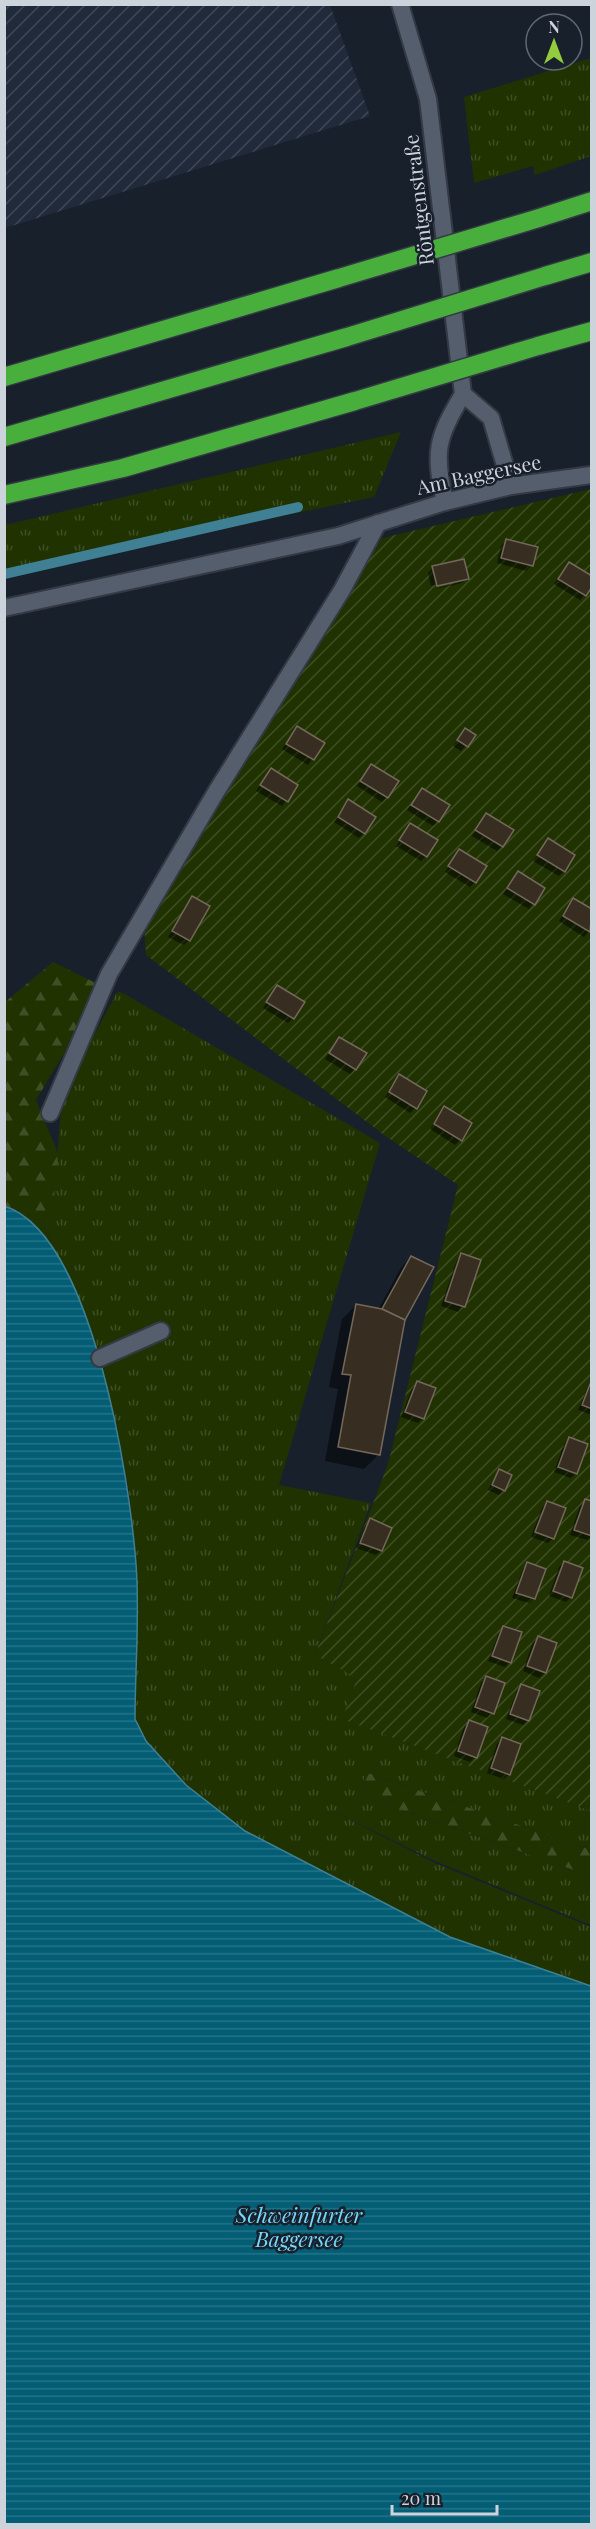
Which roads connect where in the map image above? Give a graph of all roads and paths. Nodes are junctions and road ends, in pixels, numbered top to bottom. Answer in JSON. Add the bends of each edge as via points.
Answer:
{"nodes":[{"id":1,"x":400,"y":4,"type":"edge"},
{"id":2,"x":591,"y":201,"type":"edge"},
{"id":3,"x":591,"y":262,"type":"edge"},
{"id":4,"x":591,"y":331,"type":"edge"},
{"id":5,"x":4,"y":377,"type":"edge"},
{"id":6,"x":463,"y":394,"type":"junction"},
{"id":7,"x":4,"y":437,"type":"edge"},
{"id":8,"x":591,"y":475,"type":"edge"},
{"id":9,"x":511,"y":486,"type":"junction"},
{"id":10,"x":4,"y":495,"type":"edge"},
{"id":11,"x":445,"y":502,"type":"junction"},
{"id":12,"x":378,"y":523,"type":"junction"},
{"id":13,"x":4,"y":608,"type":"edge"},
{"id":14,"x":50,"y":1113,"type":"dead end"},
{"id":15,"x":161,"y":1331,"type":"dead end"},
{"id":16,"x":100,"y":1358,"type":"dead end"}],
"edges":[{"from":1,"to":6,"type":"street","name":"Röntgenstraße","via":[[428,99]]},
{"from":2,"to":5,"type":"highway","bridge":true},
{"from":3,"to":7,"type":"highway","bridge":true},
{"from":4,"to":10,"type":"highway","bridge":true,"via":[[123,468]]},
{"from":6,"to":9,"type":"street","via":[[492,418]]},
{"from":6,"to":11,"type":"street","via":[[442,430],[437,469]]},
{"from":8,"to":9,"type":"street","name":"Am Baggersee"},
{"from":9,"to":11,"type":"street","name":"Am Baggersee"},
{"from":11,"to":12,"type":"street","name":"Am Baggersee"},
{"from":12,"to":13,"type":"street","name":"Am Baggersee","via":[[338,536]]},
{"from":12,"to":14,"type":"street","via":[[342,590],[109,974]]},
{"from":15,"to":16,"type":"street"}]}
